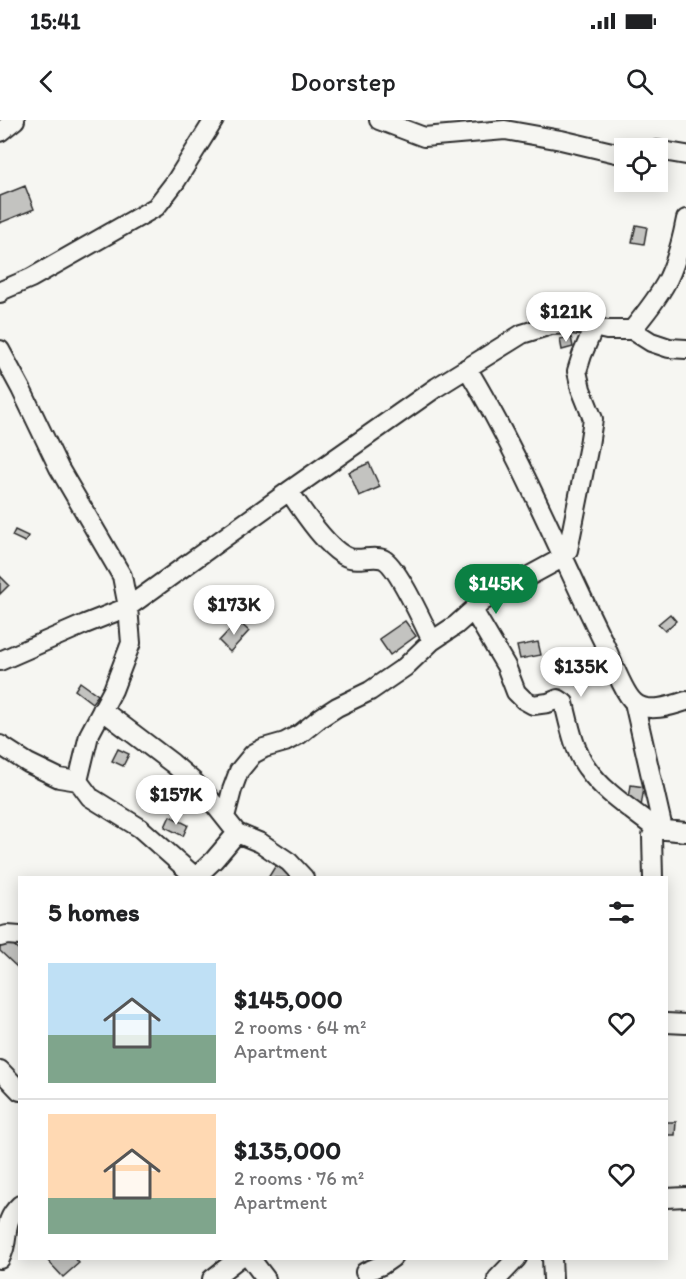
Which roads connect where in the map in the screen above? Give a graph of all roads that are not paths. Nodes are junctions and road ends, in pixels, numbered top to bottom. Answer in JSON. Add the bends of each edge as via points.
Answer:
{"nodes":[{"id":1,"x":15,"y":120,"type":"edge"},
{"id":2,"x":214,"y":120,"type":"edge"},
{"id":3,"x":379,"y":120,"type":"edge"},
{"id":4,"x":0,"y":132,"type":"edge"},
{"id":5,"x":668,"y":152,"type":"edge"},
{"id":6,"x":614,"y":153,"type":"edge"},
{"id":7,"x":686,"y":155,"type":"edge"},
{"id":8,"x":686,"y":219,"type":"edge"},
{"id":9,"x":0,"y":293,"type":"edge"},
{"id":10,"x":594,"y":327,"type":"junction"},
{"id":11,"x":632,"y":330,"type":"junction"},
{"id":12,"x":0,"y":350,"type":"edge"},
{"id":13,"x":686,"y":350,"type":"edge"},
{"id":14,"x":467,"y":368,"type":"junction"},
{"id":15,"x":289,"y":491,"type":"junction"},
{"id":16,"x":564,"y":557,"type":"junction"},
{"id":17,"x":128,"y":607,"type":"junction"},
{"id":18,"x":473,"y":610,"type":"junction"},
{"id":19,"x":432,"y":641,"type":"junction"},
{"id":20,"x":0,"y":661,"type":"edge"},
{"id":21,"x":686,"y":701,"type":"edge"},
{"id":22,"x":633,"y":702,"type":"junction"},
{"id":23,"x":102,"y":710,"type":"junction"},
{"id":24,"x":0,"y":745,"type":"edge"},
{"id":25,"x":78,"y":781,"type":"junction"},
{"id":26,"x":225,"y":817,"type":"junction"},
{"id":27,"x":659,"y":829,"type":"junction"},
{"id":28,"x":237,"y":832,"type":"junction"},
{"id":29,"x":686,"y":832,"type":"edge"},
{"id":30,"x":193,"y":876,"type":"edge"},
{"id":31,"x":196,"y":876,"type":"edge"},
{"id":32,"x":302,"y":876,"type":"edge"},
{"id":33,"x":653,"y":876,"type":"edge"},
{"id":34,"x":18,"y":936,"type":"edge"},
{"id":35,"x":0,"y":937,"type":"edge"},
{"id":36,"x":668,"y":1023,"type":"edge"},
{"id":37,"x":686,"y":1024,"type":"edge"},
{"id":38,"x":0,"y":1070,"type":"edge"},
{"id":39,"x":18,"y":1089,"type":"edge"},
{"id":40,"x":686,"y":1197,"type":"edge"},
{"id":41,"x":668,"y":1198,"type":"edge"},
{"id":42,"x":18,"y":1206,"type":"edge"},
{"id":43,"x":0,"y":1259,"type":"edge"},
{"id":44,"x":236,"y":1260,"type":"edge"},
{"id":45,"x":252,"y":1260,"type":"edge"},
{"id":46,"x":389,"y":1260,"type":"edge"},
{"id":47,"x":515,"y":1260,"type":"edge"},
{"id":48,"x":552,"y":1260,"type":"edge"},
{"id":49,"x":364,"y":1270,"type":"edge"},
{"id":50,"x":212,"y":1279,"type":"edge"},
{"id":51,"x":266,"y":1279,"type":"edge"},
{"id":52,"x":497,"y":1279,"type":"edge"},
{"id":53,"x":553,"y":1279,"type":"edge"}],
"edges":[{"from":1,"to":4,"type":"street"},
{"from":2,"to":9,"type":"street","via":[[156,207]]},
{"from":3,"to":6,"type":"street","via":[[424,137],[505,130]]},
{"from":5,"to":7,"type":"street"},
{"from":8,"to":11,"type":"street","via":[[680,249],[668,278]]},
{"from":10,"to":11,"type":"street"},
{"from":10,"to":14,"type":"street","via":[[551,325],[522,334]]},
{"from":10,"to":16,"type":"street","via":[[577,371],[593,419]]},
{"from":11,"to":13,"type":"street","via":[[651,342]]},
{"from":12,"to":17,"type":"street","via":[[59,468],[122,576]]},
{"from":14,"to":15,"type":"street"},
{"from":14,"to":16,"type":"street"},
{"from":15,"to":17,"type":"street"},
{"from":15,"to":19,"type":"street","via":[[334,548],[351,558],[382,559],[394,569]]},
{"from":16,"to":18,"type":"street"},
{"from":16,"to":22,"type":"street"},
{"from":17,"to":20,"type":"street"},
{"from":17,"to":23,"type":"street","via":[[131,643]]},
{"from":18,"to":19,"type":"street"},
{"from":18,"to":27,"type":"street","via":[[506,666],[516,692],[533,705],[558,699],[564,703],[585,767],[620,802]]},
{"from":19,"to":26,"type":"street","via":[[405,667],[370,691],[337,707],[300,734],[253,754],[239,771]]},
{"from":21,"to":22,"type":"street","via":[[661,708],[645,708]]},
{"from":22,"to":27,"type":"street"},
{"from":23,"to":25,"type":"street","via":[[89,735]]},
{"from":23,"to":26,"type":"street","via":[[193,782]]},
{"from":24,"to":25,"type":"street","via":[[59,778]]},
{"from":25,"to":30,"type":"street","via":[[90,797],[141,828]]},
{"from":26,"to":28,"type":"street"},
{"from":27,"to":29,"type":"street"},
{"from":27,"to":33,"type":"street","via":[[652,836]]},
{"from":28,"to":31,"type":"street"},
{"from":28,"to":32,"type":"street","via":[[289,861]]},
{"from":34,"to":35,"type":"street"},
{"from":36,"to":37,"type":"street"},
{"from":38,"to":39,"type":"street"},
{"from":40,"to":41,"type":"street"},
{"from":42,"to":43,"type":"street","via":[[9,1212],[4,1226],[5,1246]]},
{"from":44,"to":50,"type":"street"},
{"from":45,"to":51,"type":"street"},
{"from":46,"to":49,"type":"street"},
{"from":47,"to":52,"type":"street"},
{"from":48,"to":53,"type":"street"}]}
